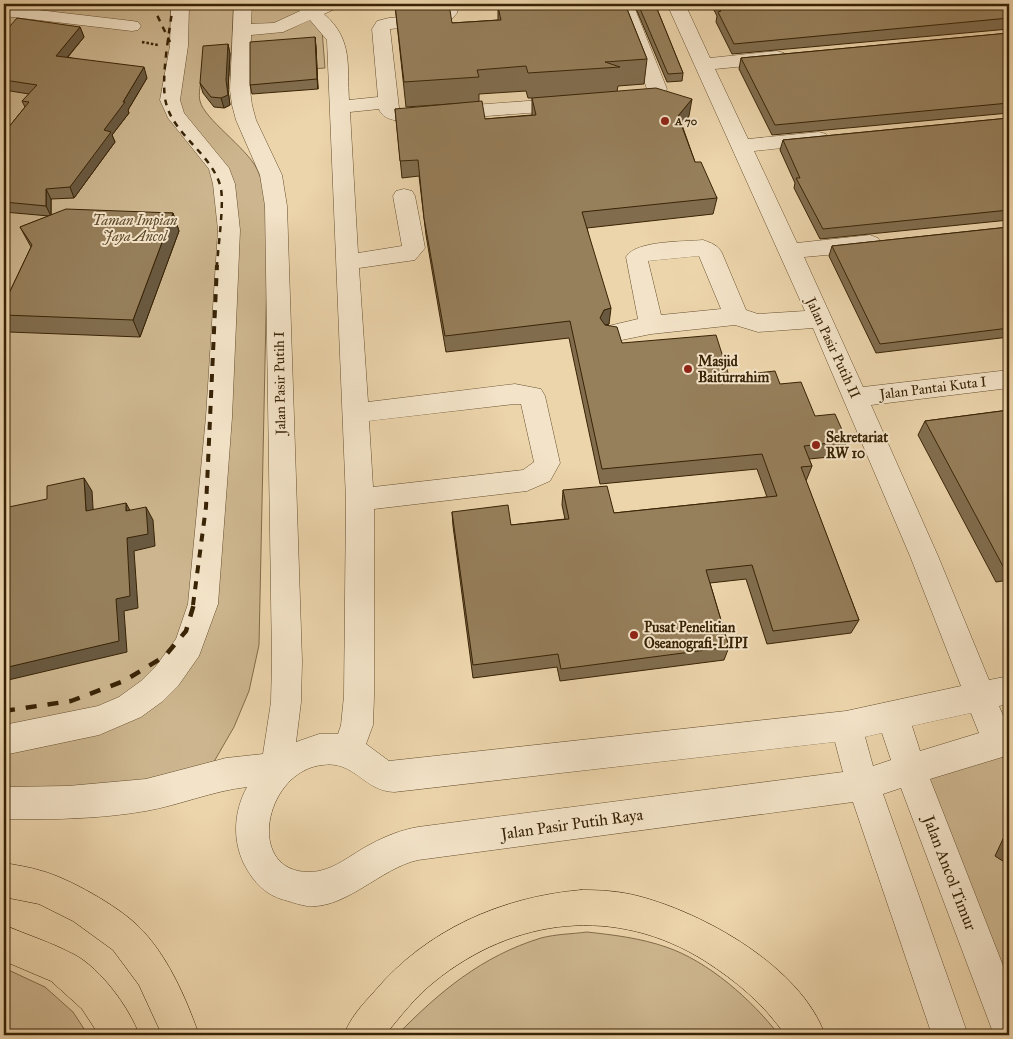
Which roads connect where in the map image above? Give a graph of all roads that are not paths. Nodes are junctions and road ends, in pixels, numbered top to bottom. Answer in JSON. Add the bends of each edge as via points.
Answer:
{"nodes":[{"id":1,"x":180,"y":4,"type":"edge"},
{"id":2,"x":243,"y":4,"type":"edge"},
{"id":3,"x":450,"y":4,"type":"edge"},
{"id":4,"x":560,"y":4,"type":"edge"},
{"id":5,"x":676,"y":4,"type":"edge"},
{"id":6,"x":315,"y":7,"type":"edge"},
{"id":7,"x":4,"y":11,"type":"edge"},
{"id":8,"x":132,"y":26,"type":"dead end"},
{"id":9,"x":241,"y":30,"type":"junction"},
{"id":10,"x":796,"y":56,"type":"edge"},
{"id":11,"x":704,"y":64,"type":"junction"},
{"id":12,"x":606,"y":101,"type":"edge"},
{"id":13,"x":388,"y":102,"type":"junction"},
{"id":14,"x":587,"y":102,"type":"edge"},
{"id":15,"x":340,"y":107,"type":"junction"},
{"id":16,"x":843,"y":135,"type":"edge"},
{"id":17,"x":741,"y":146,"type":"junction"},
{"id":18,"x":404,"y":196,"type":"dead end"},
{"id":19,"x":893,"y":241,"type":"edge"},
{"id":20,"x":790,"y":251,"type":"junction"},
{"id":21,"x":347,"y":262,"type":"junction"},
{"id":22,"x":736,"y":316,"type":"junction"},
{"id":23,"x":820,"y":319,"type":"junction"},
{"id":24,"x":651,"y":325,"type":"junction"},
{"id":25,"x":612,"y":333,"type":"edge"},
{"id":26,"x":1009,"y":379,"type":"edge"},
{"id":27,"x":856,"y":397,"type":"junction"},
{"id":28,"x":356,"y":413,"type":"junction"},
{"id":29,"x":360,"y":500,"type":"junction"},
{"id":30,"x":995,"y":693,"type":"edge"},
{"id":31,"x":893,"y":717,"type":"junction"},
{"id":32,"x":846,"y":726,"type":"junction"},
{"id":33,"x":4,"y":740,"type":"edge"},
{"id":34,"x":1004,"y":742,"type":"edge"},
{"id":35,"x":348,"y":751,"type":"junction"},
{"id":36,"x":277,"y":768,"type":"junction"},
{"id":37,"x":910,"y":769,"type":"junction"},
{"id":38,"x":863,"y":785,"type":"junction"},
{"id":39,"x":4,"y":804,"type":"edge"},
{"id":40,"x":4,"y":880,"type":"edge"},
{"id":41,"x":4,"y":943,"type":"edge"},
{"id":42,"x":1009,"y":1027,"type":"edge"},
{"id":43,"x":121,"y":1035,"type":"edge"},
{"id":44,"x":181,"y":1035,"type":"edge"},
{"id":45,"x":362,"y":1035,"type":"edge"},
{"id":46,"x":807,"y":1035,"type":"edge"},
{"id":47,"x":950,"y":1035,"type":"edge"}],
"edges":[{"from":1,"to":33,"type":"street","via":[[179,46],[170,100],[175,114],[219,168],[229,230],[219,417],[203,604],[188,646],[167,676],[130,707],[99,720]]},
{"from":2,"to":9,"type":"street","name":"Jalan Pasir Putih I"},
{"from":3,"to":13,"type":"street","via":[[448,15],[440,19],[383,25]]},
{"from":4,"to":12,"type":"street","via":[[611,4],[629,13],[657,89],[650,98]]},
{"from":5,"to":11,"type":"street","name":"Jalan Pasir Putih II"},
{"from":6,"to":9,"type":"street","via":[[277,28]]},
{"from":6,"to":15,"type":"street","via":[[336,40]]},
{"from":7,"to":8,"type":"street"},
{"from":9,"to":36,"type":"street","name":"Jalan Pasir Putih I","via":[[242,105],[271,175],[276,206],[287,661],[286,702]]},
{"from":10,"to":11,"type":"street"},
{"from":11,"to":17,"type":"street","name":"Jalan Pasir Putih II"},
{"from":13,"to":14,"type":"street","via":[[389,111],[406,116]]},
{"from":13,"to":15,"type":"street"},
{"from":15,"to":21,"type":"street"},
{"from":16,"to":17,"type":"street"},
{"from":17,"to":20,"type":"street","name":"Jalan Pasir Putih II"},
{"from":18,"to":21,"type":"street","via":[[414,248],[411,252]]},
{"from":19,"to":20,"type":"street"},
{"from":20,"to":23,"type":"street","name":"Jalan Pasir Putih II"},
{"from":21,"to":28,"type":"street"},
{"from":22,"to":23,"type":"street","via":[[758,322]]},
{"from":22,"to":24,"type":"street"},
{"from":22,"to":24,"type":"street","via":[[711,253],[703,248],[646,253],[637,257],[637,264]]},
{"from":23,"to":27,"type":"street","name":"Jalan Pasir Putih II"},
{"from":24,"to":25,"type":"street"},
{"from":26,"to":27,"type":"street","name":"Jalan Pantai Kuta I"},
{"from":27,"to":30,"type":"street","name":"Jalan Pasir Putih II"},
{"from":28,"to":29,"type":"street"},
{"from":28,"to":29,"type":"street","via":[[515,394],[532,396],[547,464],[541,473],[526,480]]},
{"from":29,"to":35,"type":"street","via":[[360,696],[357,725]]},
{"from":30,"to":31,"type":"street"},
{"from":30,"to":34,"type":"street","name":"Jalan Pasir Putih Raya"},
{"from":31,"to":32,"type":"street"},
{"from":31,"to":37,"type":"street","name":"Jalan Ancol Timur"},
{"from":32,"to":35,"type":"street","via":[[404,776],[386,776]]},
{"from":32,"to":38,"type":"street"},
{"from":34,"to":37,"type":"street","name":"Jalan Pasir Putih Raya"},
{"from":35,"to":36,"type":"street","name":"Jalan Pasir Putih Raya","via":[[314,750]]},
{"from":36,"to":38,"type":"street","name":"Jalan Pasir Putih Raya","via":[[263,786],[254,806],[255,854],[268,871],[286,884],[307,888],[330,886],[394,850],[416,844]]},
{"from":36,"to":39,"type":"street","name":"Jalan Pasir Putih Raya","via":[[226,774],[146,795]]},
{"from":37,"to":38,"type":"street","name":"Jalan Pasir Putih Raya"},
{"from":37,"to":42,"type":"street","name":"Jalan Ancol Timur"},
{"from":38,"to":47,"type":"street"},
{"from":40,"to":44,"type":"main road","via":[[43,888],[84,909],[126,938],[152,972]]},
{"from":41,"to":43,"type":"main road","via":[[64,968],[95,996]]},
{"from":45,"to":46,"type":"main road","via":[[386,1004],[420,971],[479,932],[550,910],[605,908],[648,916],[696,935],[744,966],[784,1004]]}]}
